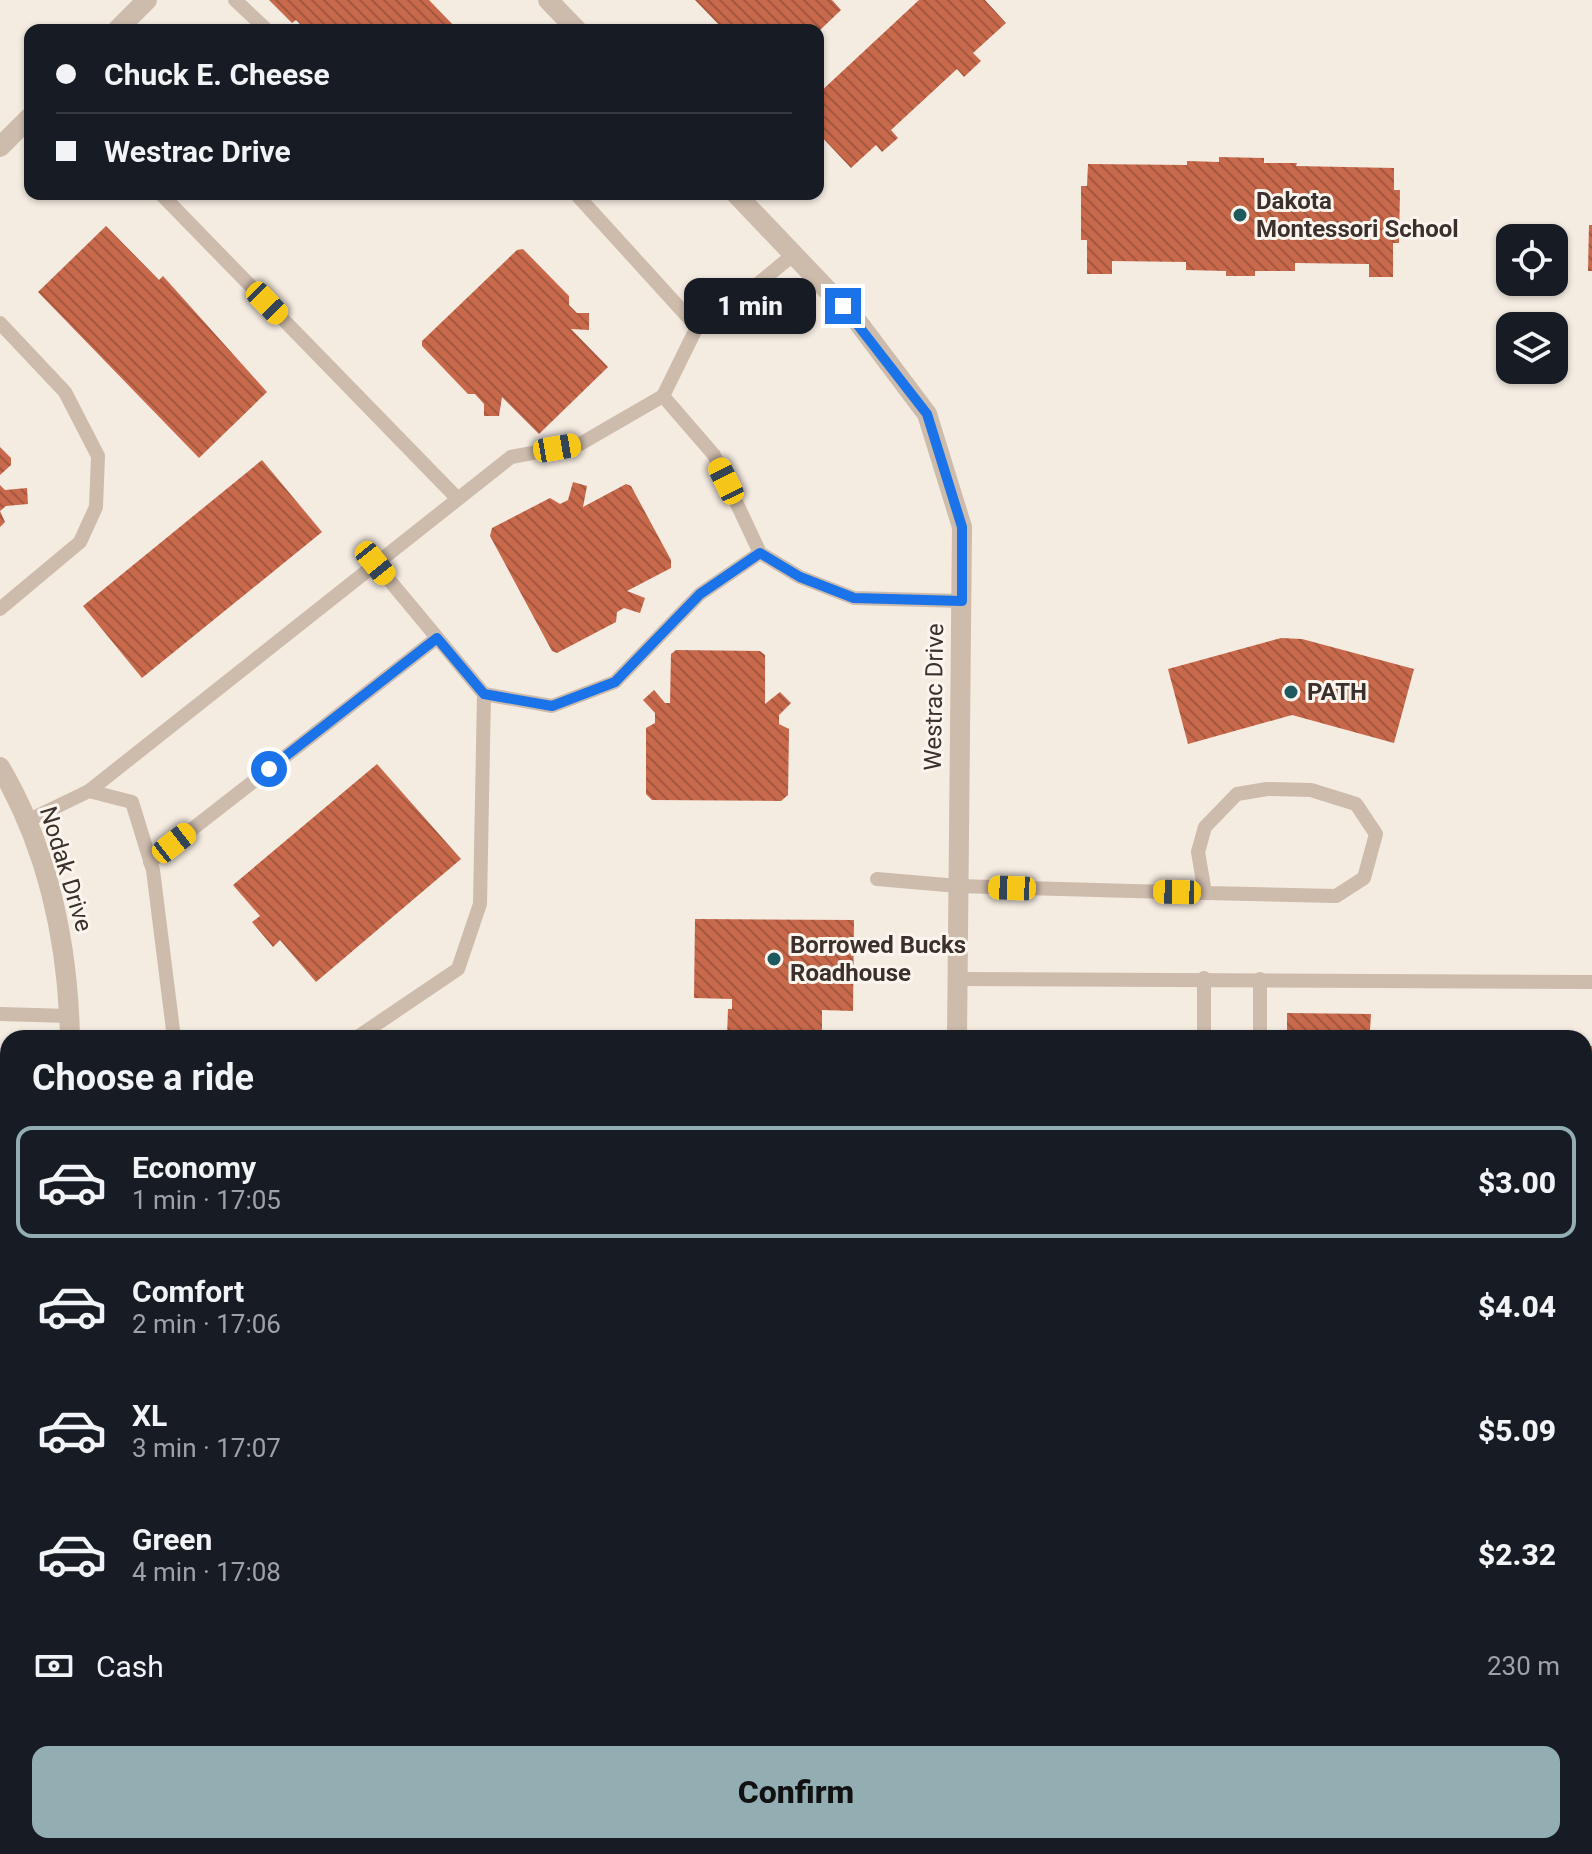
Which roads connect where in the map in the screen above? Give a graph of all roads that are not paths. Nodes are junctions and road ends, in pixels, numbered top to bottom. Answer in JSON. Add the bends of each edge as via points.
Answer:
{"nodes":[{"id":1,"x":147,"y":0,"type":"edge"},
{"id":2,"x":235,"y":0,"type":"edge"},
{"id":3,"x":548,"y":0,"type":"edge"},
{"id":4,"x":123,"y":24,"type":"edge"},
{"id":5,"x":261,"y":24,"type":"edge"},
{"id":6,"x":571,"y":24,"type":"edge"},
{"id":7,"x":24,"y":123,"type":"edge"},
{"id":8,"x":0,"y":147,"type":"edge"},
{"id":9,"x":167,"y":200,"type":"edge"},
{"id":10,"x":581,"y":200,"type":"edge"},
{"id":11,"x":742,"y":200,"type":"edge"},
{"id":12,"x":794,"y":254,"type":"junction"},
{"id":13,"x":0,"y":323,"type":"edge"},
{"id":14,"x":697,"y":327,"type":"junction"},
{"id":15,"x":663,"y":396,"type":"junction"},
{"id":16,"x":457,"y":498,"type":"junction"},
{"id":17,"x":760,"y":553,"type":"junction"},
{"id":18,"x":375,"y":563,"type":"junction"},
{"id":19,"x":962,"y":601,"type":"junction"},
{"id":20,"x":0,"y":609,"type":"edge"},
{"id":21,"x":437,"y":638,"type":"junction"},
{"id":22,"x":484,"y":694,"type":"junction"},
{"id":23,"x":0,"y":767,"type":"edge"},
{"id":24,"x":89,"y":791,"type":"junction"},
{"id":25,"x":27,"y":821,"type":"junction"},
{"id":26,"x":150,"y":862,"type":"junction"},
{"id":27,"x":877,"y":879,"type":"dead end"},
{"id":28,"x":958,"y":886,"type":"junction"},
{"id":29,"x":1205,"y":893,"type":"junction"},
{"id":30,"x":1204,"y":978,"type":"junction"},
{"id":31,"x":957,"y":979,"type":"junction"},
{"id":32,"x":1260,"y":979,"type":"junction"},
{"id":33,"x":1592,"y":982,"type":"edge"},
{"id":34,"x":0,"y":1014,"type":"edge"},
{"id":35,"x":69,"y":1016,"type":"junction"},
{"id":36,"x":70,"y":1030,"type":"edge"},
{"id":37,"x":173,"y":1030,"type":"edge"},
{"id":38,"x":368,"y":1030,"type":"edge"},
{"id":39,"x":957,"y":1030,"type":"edge"},
{"id":40,"x":1204,"y":1030,"type":"edge"},
{"id":41,"x":1260,"y":1030,"type":"edge"}],
"edges":[{"from":1,"to":4,"type":"street"},
{"from":2,"to":5,"type":"lane"},
{"from":3,"to":6,"type":"street"},
{"from":7,"to":8,"type":"street"},
{"from":9,"to":16,"type":"lane"},
{"from":10,"to":14,"type":"lane"},
{"from":11,"to":12,"type":"street","name":"Westrac Drive"},
{"from":12,"to":14,"type":"lane"},
{"from":12,"to":19,"type":"street","name":"Westrac Drive","via":[[857,321],[927,414],[962,527]]},
{"from":13,"to":20,"type":"lane","via":[[65,392],[98,456],[96,507],[80,542]]},
{"from":14,"to":15,"type":"lane"},
{"from":15,"to":16,"type":"lane","via":[[580,444],[511,457]]},
{"from":15,"to":17,"type":"lane","via":[[714,455]]},
{"from":16,"to":18,"type":"lane"},
{"from":17,"to":19,"type":"lane","via":[[800,577],[854,598]]},
{"from":17,"to":22,"type":"lane","via":[[700,594],[615,682],[552,706]]},
{"from":18,"to":21,"type":"lane"},
{"from":18,"to":24,"type":"lane"},
{"from":19,"to":28,"type":"street","name":"Westrac Drive"},
{"from":21,"to":22,"type":"lane"},
{"from":21,"to":26,"type":"lane"},
{"from":22,"to":38,"type":"lane","via":[[480,904],[458,969]]},
{"from":23,"to":25,"type":"street","name":"Nodak Drive"},
{"from":24,"to":25,"type":"lane"},
{"from":24,"to":26,"type":"lane","via":[[132,802]]},
{"from":25,"to":35,"type":"street","name":"Nodak Drive","via":[[53,897]]},
{"from":26,"to":37,"type":"lane"},
{"from":27,"to":28,"type":"lane"},
{"from":28,"to":29,"type":"lane"},
{"from":28,"to":31,"type":"street","name":"Westrac Drive"},
{"from":29,"to":29,"type":"lane","via":[[1336,896],[1364,878],[1376,834],[1356,804],[1311,790],[1237,794],[1205,827],[1198,852]]},
{"from":30,"to":31,"type":"lane"},
{"from":30,"to":32,"type":"lane"},
{"from":30,"to":40,"type":"lane"},
{"from":31,"to":39,"type":"street","name":"Westrac Drive"},
{"from":32,"to":33,"type":"lane"},
{"from":32,"to":41,"type":"lane"},
{"from":34,"to":35,"type":"lane"},
{"from":35,"to":36,"type":"street","name":"Nodak Drive"}]}
